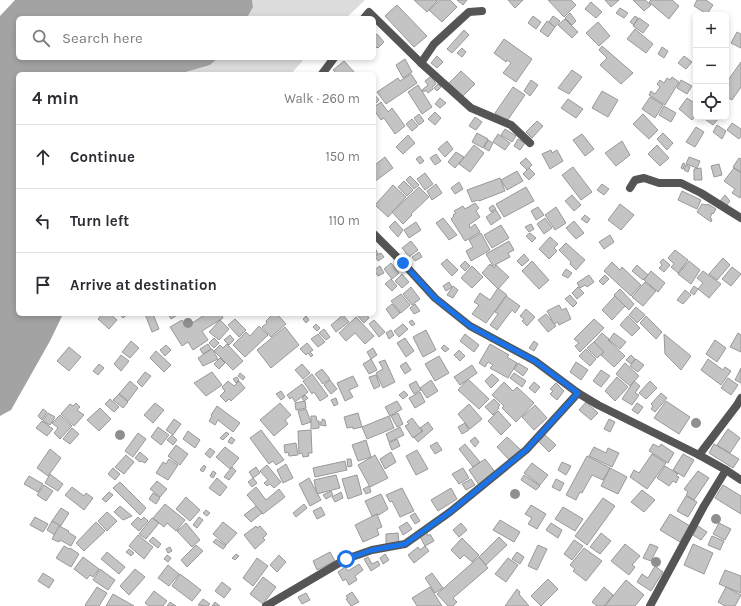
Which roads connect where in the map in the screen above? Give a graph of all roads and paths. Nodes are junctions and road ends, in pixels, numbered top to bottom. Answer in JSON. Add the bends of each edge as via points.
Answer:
{"nodes":[{"id":1,"x":482,"y":11,"type":"dead end"},
{"id":2,"x":365,"y":16,"type":"edge"},
{"id":3,"x":372,"y":16,"type":"edge"},
{"id":4,"x":376,"y":20,"type":"edge"},
{"id":5,"x":332,"y":60,"type":"edge"},
{"id":6,"x":420,"y":63,"type":"junction"},
{"id":7,"x":324,"y":72,"type":"edge"},
{"id":8,"x":530,"y":142,"type":"dead end"},
{"id":9,"x":630,"y":188,"type":"dead end"},
{"id":10,"x":741,"y":218,"type":"edge"},
{"id":11,"x":376,"y":236,"type":"edge"},
{"id":12,"x":578,"y":393,"type":"junction"},
{"id":13,"x":741,"y":398,"type":"edge"},
{"id":14,"x":699,"y":455,"type":"junction"},
{"id":15,"x":726,"y":470,"type":"junction"},
{"id":16,"x":741,"y":480,"type":"edge"},
{"id":17,"x":266,"y":606,"type":"edge"},
{"id":18,"x":650,"y":606,"type":"edge"}],
"edges":[{"from":1,"to":6,"type":"street","via":[[469,12],[434,44]]},
{"from":2,"to":3,"type":"street","via":[[368,12]]},
{"from":4,"to":6,"type":"street"},
{"from":5,"to":7,"type":"street"},
{"from":6,"to":8,"type":"street","via":[[470,108],[511,125]]},
{"from":9,"to":10,"type":"street","via":[[635,180],[644,178],[659,183],[681,183],[701,192]]},
{"from":11,"to":12,"type":"street","via":[[435,298],[470,326],[535,361]]},
{"from":12,"to":14,"type":"street"},
{"from":12,"to":17,"type":"street","via":[[526,450],[450,512],[405,544],[372,550],[346,559]]},
{"from":13,"to":14,"type":"street"},
{"from":14,"to":15,"type":"street"},
{"from":15,"to":16,"type":"street"},
{"from":15,"to":18,"type":"street"}]}
